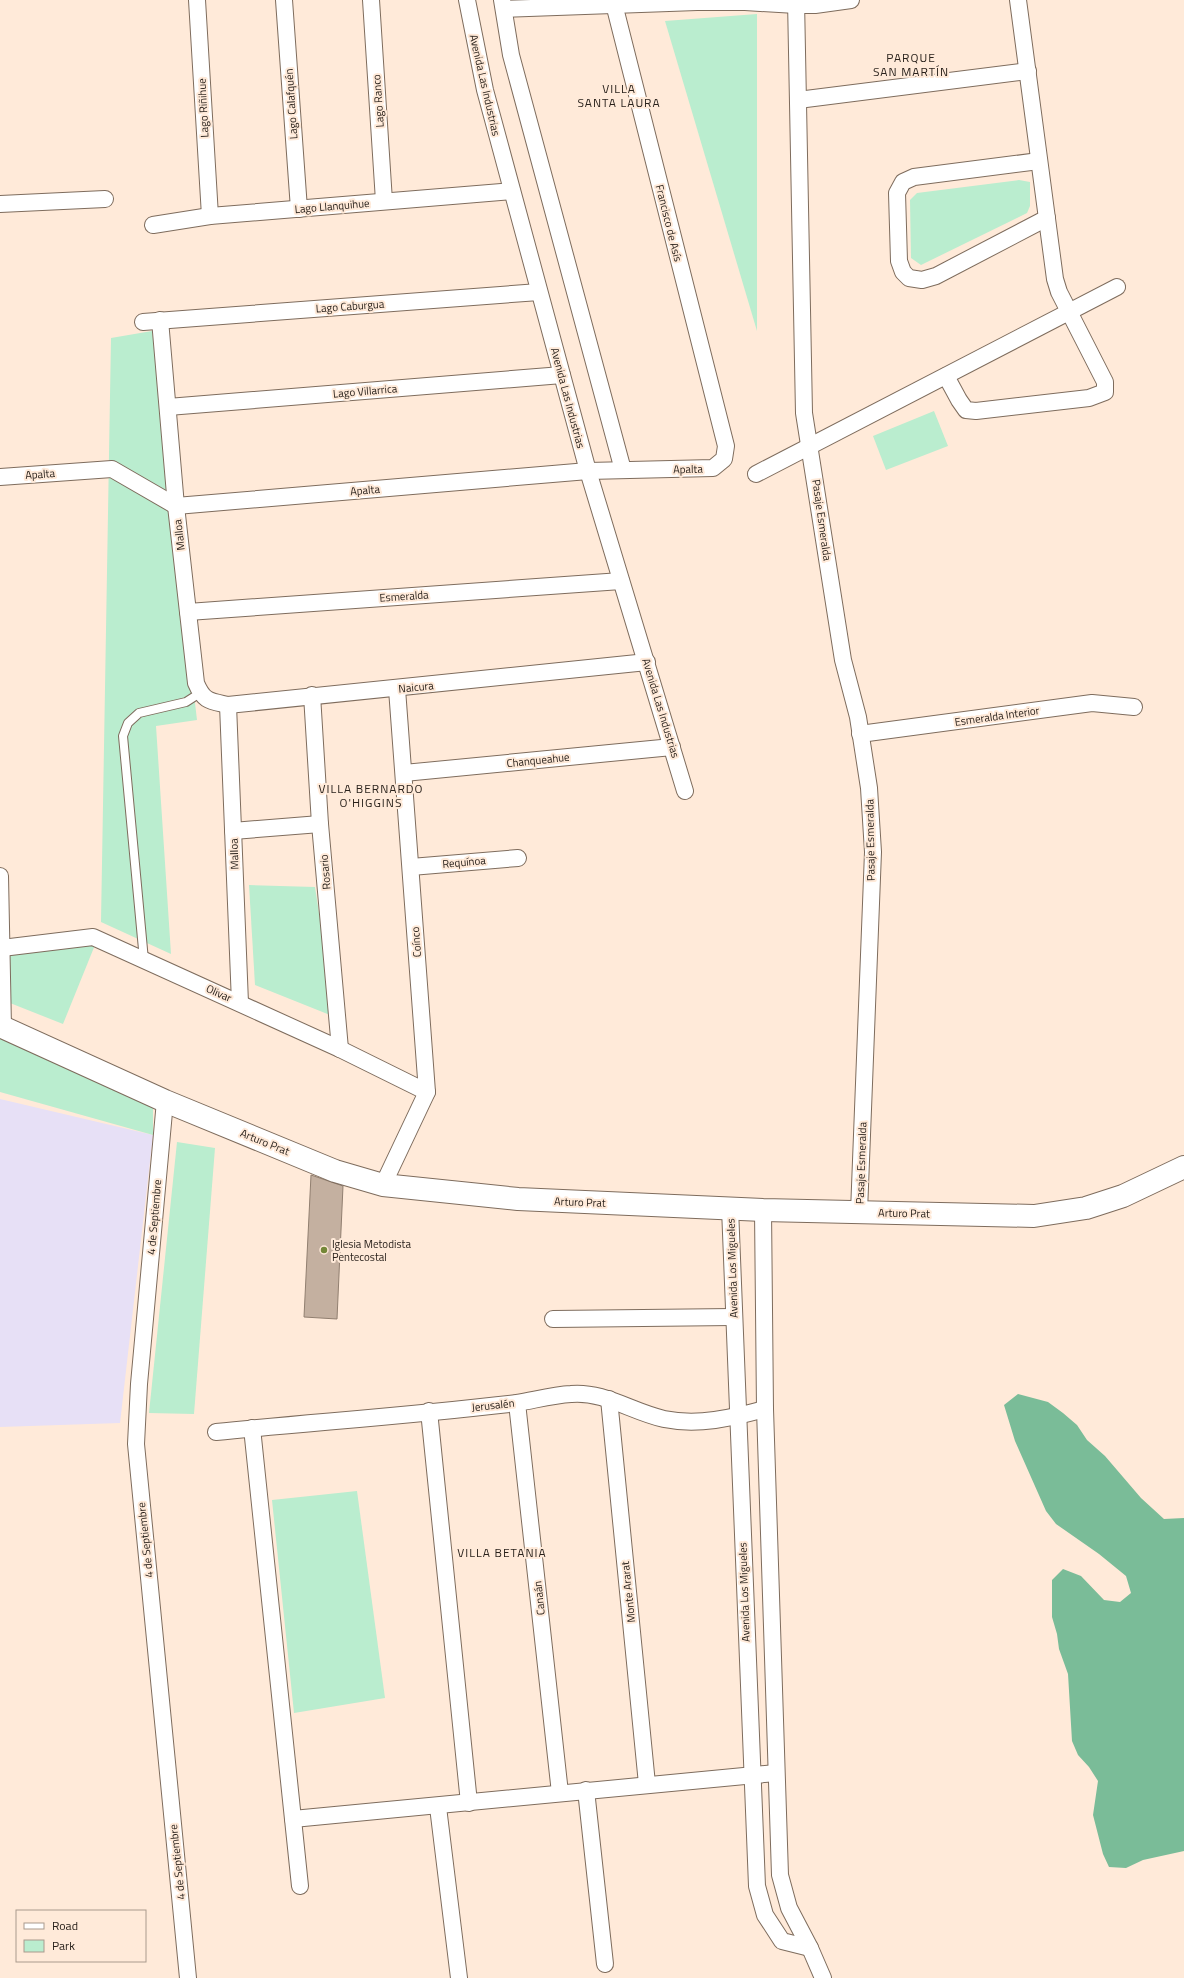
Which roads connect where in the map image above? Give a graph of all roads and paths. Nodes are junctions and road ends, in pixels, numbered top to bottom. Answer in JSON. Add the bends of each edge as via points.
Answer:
{"nodes":[{"id":1,"x":197,"y":0,"type":"edge"},
{"id":2,"x":284,"y":0,"type":"edge"},
{"id":3,"x":371,"y":0,"type":"edge"},
{"id":4,"x":467,"y":0,"type":"edge"},
{"id":5,"x":851,"y":0,"type":"edge"},
{"id":6,"x":1018,"y":0,"type":"edge"},
{"id":7,"x":697,"y":1,"type":"edge"},
{"id":8,"x":613,"y":2,"type":"edge"},
{"id":9,"x":796,"y":3,"type":"edge"},
{"id":10,"x":503,"y":4,"type":"edge"},
{"id":11,"x":1028,"y":71,"type":"junction"},
{"id":12,"x":798,"y":100,"type":"junction"},
{"id":13,"x":1039,"y":161,"type":"junction"},
{"id":14,"x":512,"y":191,"type":"junction"},
{"id":15,"x":105,"y":199,"type":"dead end"},
{"id":16,"x":384,"y":201,"type":"junction"},
{"id":17,"x":0,"y":204,"type":"edge"},
{"id":18,"x":299,"y":209,"type":"junction"},
{"id":19,"x":210,"y":216,"type":"junction"},
{"id":20,"x":1047,"y":218,"type":"junction"},
{"id":21,"x":153,"y":225,"type":"dead end"},
{"id":22,"x":1117,"y":287,"type":"dead end"},
{"id":23,"x":539,"y":292,"type":"junction"},
{"id":24,"x":1070,"y":312,"type":"junction"},
{"id":25,"x":160,"y":320,"type":"junction"},
{"id":26,"x":143,"y":322,"type":"dead end"},
{"id":27,"x":562,"y":375,"type":"junction"},
{"id":28,"x":946,"y":376,"type":"junction"},
{"id":29,"x":168,"y":408,"type":"junction"},
{"id":30,"x":726,"y":446,"type":"joint"},
{"id":31,"x":810,"y":446,"type":"junction"},
{"id":32,"x":623,"y":470,"type":"junction"},
{"id":33,"x":588,"y":471,"type":"junction"},
{"id":34,"x":756,"y":474,"type":"dead end"},
{"id":35,"x":0,"y":477,"type":"edge"},
{"id":36,"x":176,"y":506,"type":"junction"},
{"id":37,"x":621,"y":580,"type":"junction"},
{"id":38,"x":188,"y":612,"type":"junction"},
{"id":39,"x":647,"y":662,"type":"junction"},
{"id":40,"x":198,"y":688,"type":"junction"},
{"id":41,"x":397,"y":689,"type":"junction"},
{"id":42,"x":312,"y":695,"type":"junction"},
{"id":43,"x":228,"y":704,"type":"junction"},
{"id":44,"x":1134,"y":707,"type":"dead end"},
{"id":45,"x":860,"y":734,"type":"junction"},
{"id":46,"x":672,"y":747,"type":"junction"},
{"id":47,"x":404,"y":773,"type":"junction"},
{"id":48,"x":686,"y":791,"type":"dead end"},
{"id":49,"x":320,"y":824,"type":"junction"},
{"id":50,"x":233,"y":831,"type":"junction"},
{"id":51,"x":518,"y":858,"type":"dead end"},
{"id":52,"x":411,"y":867,"type":"junction"},
{"id":53,"x":0,"y":876,"type":"edge"},
{"id":54,"x":2,"y":948,"type":"junction"},
{"id":55,"x":144,"y":960,"type":"junction"},
{"id":56,"x":240,"y":1003,"type":"junction"},
{"id":57,"x":2,"y":1026,"type":"edge"},
{"id":58,"x":340,"y":1049,"type":"junction"},
{"id":59,"x":428,"y":1092,"type":"junction"},
{"id":60,"x":165,"y":1101,"type":"junction"},
{"id":61,"x":1184,"y":1167,"type":"edge"},
{"id":62,"x":383,"y":1185,"type":"junction"},
{"id":63,"x":730,"y":1208,"type":"junction"},
{"id":64,"x":763,"y":1210,"type":"junction"},
{"id":65,"x":859,"y":1212,"type":"junction"},
{"id":66,"x":734,"y":1317,"type":"junction"},
{"id":67,"x":553,"y":1319,"type":"dead end"},
{"id":68,"x":609,"y":1399,"type":"junction"},
{"id":69,"x":517,"y":1403,"type":"junction"},
{"id":70,"x":765,"y":1410,"type":"junction"},
{"id":71,"x":429,"y":1411,"type":"junction"},
{"id":72,"x":737,"y":1417,"type":"junction"},
{"id":73,"x":252,"y":1428,"type":"junction"},
{"id":74,"x":216,"y":1432,"type":"dead end"},
{"id":75,"x":776,"y":1773,"type":"junction"},
{"id":76,"x":751,"y":1776,"type":"junction"},
{"id":77,"x":648,"y":1784,"type":"junction"},
{"id":78,"x":586,"y":1790,"type":"junction"},
{"id":79,"x":560,"y":1793,"type":"junction"},
{"id":80,"x":470,"y":1803,"type":"junction"},
{"id":81,"x":438,"y":1807,"type":"junction"},
{"id":82,"x":293,"y":1819,"type":"junction"},
{"id":83,"x":300,"y":1886,"type":"dead end"},
{"id":84,"x":810,"y":1948,"type":"junction"},
{"id":85,"x":605,"y":1964,"type":"dead end"},
{"id":86,"x":188,"y":1978,"type":"edge"},
{"id":87,"x":459,"y":1978,"type":"edge"},
{"id":88,"x":823,"y":1978,"type":"edge"}],
"edges":[{"from":1,"to":19,"type":"street","name":"Lago Riñihue"},
{"from":2,"to":18,"type":"street","name":"Lago Calafquén"},
{"from":3,"to":16,"type":"street","name":"Lago Ranco"},
{"from":4,"to":14,"type":"street","name":"Avenida Las Industrias","via":[[484,90]]},
{"from":5,"to":9,"type":"street","via":[[815,5]]},
{"from":6,"to":11,"type":"street"},
{"from":7,"to":8,"type":"street"},
{"from":7,"to":9,"type":"street"},
{"from":8,"to":10,"type":"street"},
{"from":8,"to":30,"type":"street","name":"Francisco de Asís"},
{"from":9,"to":12,"type":"street","name":"Pasaje Esmeralda"},
{"from":10,"to":32,"type":"street","via":[[511,55]]},
{"from":11,"to":12,"type":"street"},
{"from":11,"to":13,"type":"street"},
{"from":12,"to":31,"type":"street","name":"Pasaje Esmeralda","via":[[804,414]]},
{"from":13,"to":20,"type":"street"},
{"from":13,"to":20,"type":"street","via":[[914,177],[903,182],[897,193],[899,261],[903,272],[909,278],[922,280],[936,276]]},
{"from":14,"to":16,"type":"street","name":"Lago Llanquihue"},
{"from":14,"to":23,"type":"street","name":"Avenida Las Industrias"},
{"from":15,"to":17,"type":"street"},
{"from":16,"to":18,"type":"street","name":"Lago Llanquihue"},
{"from":18,"to":19,"type":"street","name":"Lago Llanquihue"},
{"from":19,"to":21,"type":"street","name":"Lago Llanquihue"},
{"from":20,"to":24,"type":"street","via":[[1055,279]]},
{"from":22,"to":24,"type":"street"},
{"from":23,"to":25,"type":"street","name":"Lago Caburgua"},
{"from":23,"to":27,"type":"street","name":"Avenida Las Industrias"},
{"from":24,"to":28,"type":"street"},
{"from":24,"to":28,"type":"street","via":[[1105,382],[1105,392],[1089,398],[966,410]]},
{"from":25,"to":26,"type":"street","name":"Lago Caburgua"},
{"from":25,"to":29,"type":"street"},
{"from":27,"to":29,"type":"street","name":"Lago Villarrica"},
{"from":27,"to":33,"type":"street","name":"Avenida Las Industrias"},
{"from":28,"to":31,"type":"street"},
{"from":29,"to":36,"type":"street"},
{"from":30,"to":32,"type":"street","name":"Apalta","via":[[724,460],[713,468]]},
{"from":31,"to":34,"type":"street"},
{"from":31,"to":45,"type":"street","name":"Pasaje Esmeralda","via":[[843,660]]},
{"from":32,"to":33,"type":"street","name":"Apalta"},
{"from":33,"to":36,"type":"street","name":"Apalta"},
{"from":33,"to":37,"type":"street","name":"Avenida Las Industrias"},
{"from":35,"to":36,"type":"street","name":"Apalta","via":[[112,469]]},
{"from":36,"to":38,"type":"street","name":"Malloa"},
{"from":37,"to":38,"type":"street","name":"Esmeralda"},
{"from":37,"to":39,"type":"street","name":"Avenida Las Industrias"},
{"from":38,"to":40,"type":"street","name":"Malloa"},
{"from":39,"to":41,"type":"street","name":"Naicura"},
{"from":39,"to":46,"type":"street","name":"Avenida Las Industrias"},
{"from":40,"to":43,"type":"street","name":"Naicura","via":[[208,701]]},
{"from":40,"to":55,"type":"lane","via":[[186,702],[139,713],[128,723],[123,736]]},
{"from":41,"to":42,"type":"street","name":"Naicura"},
{"from":41,"to":47,"type":"street","name":"Coínco"},
{"from":42,"to":43,"type":"street","name":"Naicura"},
{"from":42,"to":49,"type":"street","name":"Rosario"},
{"from":43,"to":50,"type":"street","name":"Malloa"},
{"from":44,"to":45,"type":"street","name":"Esmeralda Interior","via":[[1092,703]]},
{"from":45,"to":65,"type":"street","name":"Pasaje Esmeralda","via":[[869,788],[873,852]]},
{"from":46,"to":47,"type":"street","name":"Chanqueahue"},
{"from":46,"to":48,"type":"street","name":"Avenida Las Industrias"},
{"from":47,"to":52,"type":"street","name":"Coínco"},
{"from":49,"to":50,"type":"street"},
{"from":49,"to":58,"type":"street","name":"Rosario"},
{"from":50,"to":56,"type":"street","name":"Malloa"},
{"from":51,"to":52,"type":"street","name":"Requínoa"},
{"from":52,"to":59,"type":"street","name":"Coínco"},
{"from":53,"to":54,"type":"street"},
{"from":54,"to":55,"type":"street","name":"Olivar","via":[[93,937]]},
{"from":54,"to":57,"type":"street"},
{"from":55,"to":56,"type":"street","name":"Olivar"},
{"from":56,"to":58,"type":"street","name":"Olivar"},
{"from":57,"to":60,"type":"main road","name":"Arturo Prat"},
{"from":58,"to":59,"type":"street","name":"Olivar"},
{"from":59,"to":62,"type":"street"},
{"from":60,"to":62,"type":"main road","name":"Arturo Prat","via":[[335,1171]]},
{"from":60,"to":86,"type":"street","name":"4 de Septiembre","via":[[139,1384],[136,1444]]},
{"from":61,"to":65,"type":"main road","name":"Arturo Prat","via":[[1123,1196],[1086,1208],[1056,1213],[1034,1216]]},
{"from":62,"to":63,"type":"main road","name":"Arturo Prat","via":[[518,1199]]},
{"from":63,"to":64,"type":"main road","name":"Arturo Prat"},
{"from":63,"to":66,"type":"street","name":"Avenida Los Migueles"},
{"from":64,"to":65,"type":"main road","name":"Arturo Prat"},
{"from":64,"to":70,"type":"street"},
{"from":66,"to":67,"type":"street"},
{"from":66,"to":72,"type":"street","name":"Avenida Los Migueles"},
{"from":68,"to":69,"type":"street","name":"Jerusalén","via":[[571,1394]]},
{"from":68,"to":72,"type":"street","name":"Jerusalén","via":[[663,1418],[698,1422]]},
{"from":68,"to":77,"type":"street","name":"Monte Ararat"},
{"from":69,"to":71,"type":"street","name":"Jerusalén"},
{"from":69,"to":79,"type":"street","name":"Canaán"},
{"from":70,"to":72,"type":"street","name":"Jerusalén"},
{"from":70,"to":75,"type":"street"},
{"from":71,"to":73,"type":"street","name":"Jerusalén"},
{"from":71,"to":80,"type":"street"},
{"from":72,"to":76,"type":"street","name":"Avenida Los Migueles"},
{"from":73,"to":74,"type":"street","name":"Jerusalén"},
{"from":73,"to":82,"type":"street"},
{"from":75,"to":76,"type":"street"},
{"from":75,"to":84,"type":"street","via":[[782,1889]]},
{"from":76,"to":77,"type":"street"},
{"from":76,"to":84,"type":"street","name":"Avenida Los Migueles","via":[[756,1886],[763,1910],[782,1941]]},
{"from":77,"to":78,"type":"street"},
{"from":78,"to":79,"type":"street"},
{"from":78,"to":85,"type":"street"},
{"from":79,"to":80,"type":"street"},
{"from":80,"to":81,"type":"street"},
{"from":81,"to":82,"type":"street"},
{"from":81,"to":87,"type":"street"},
{"from":82,"to":83,"type":"street"},
{"from":84,"to":88,"type":"street"}]}
